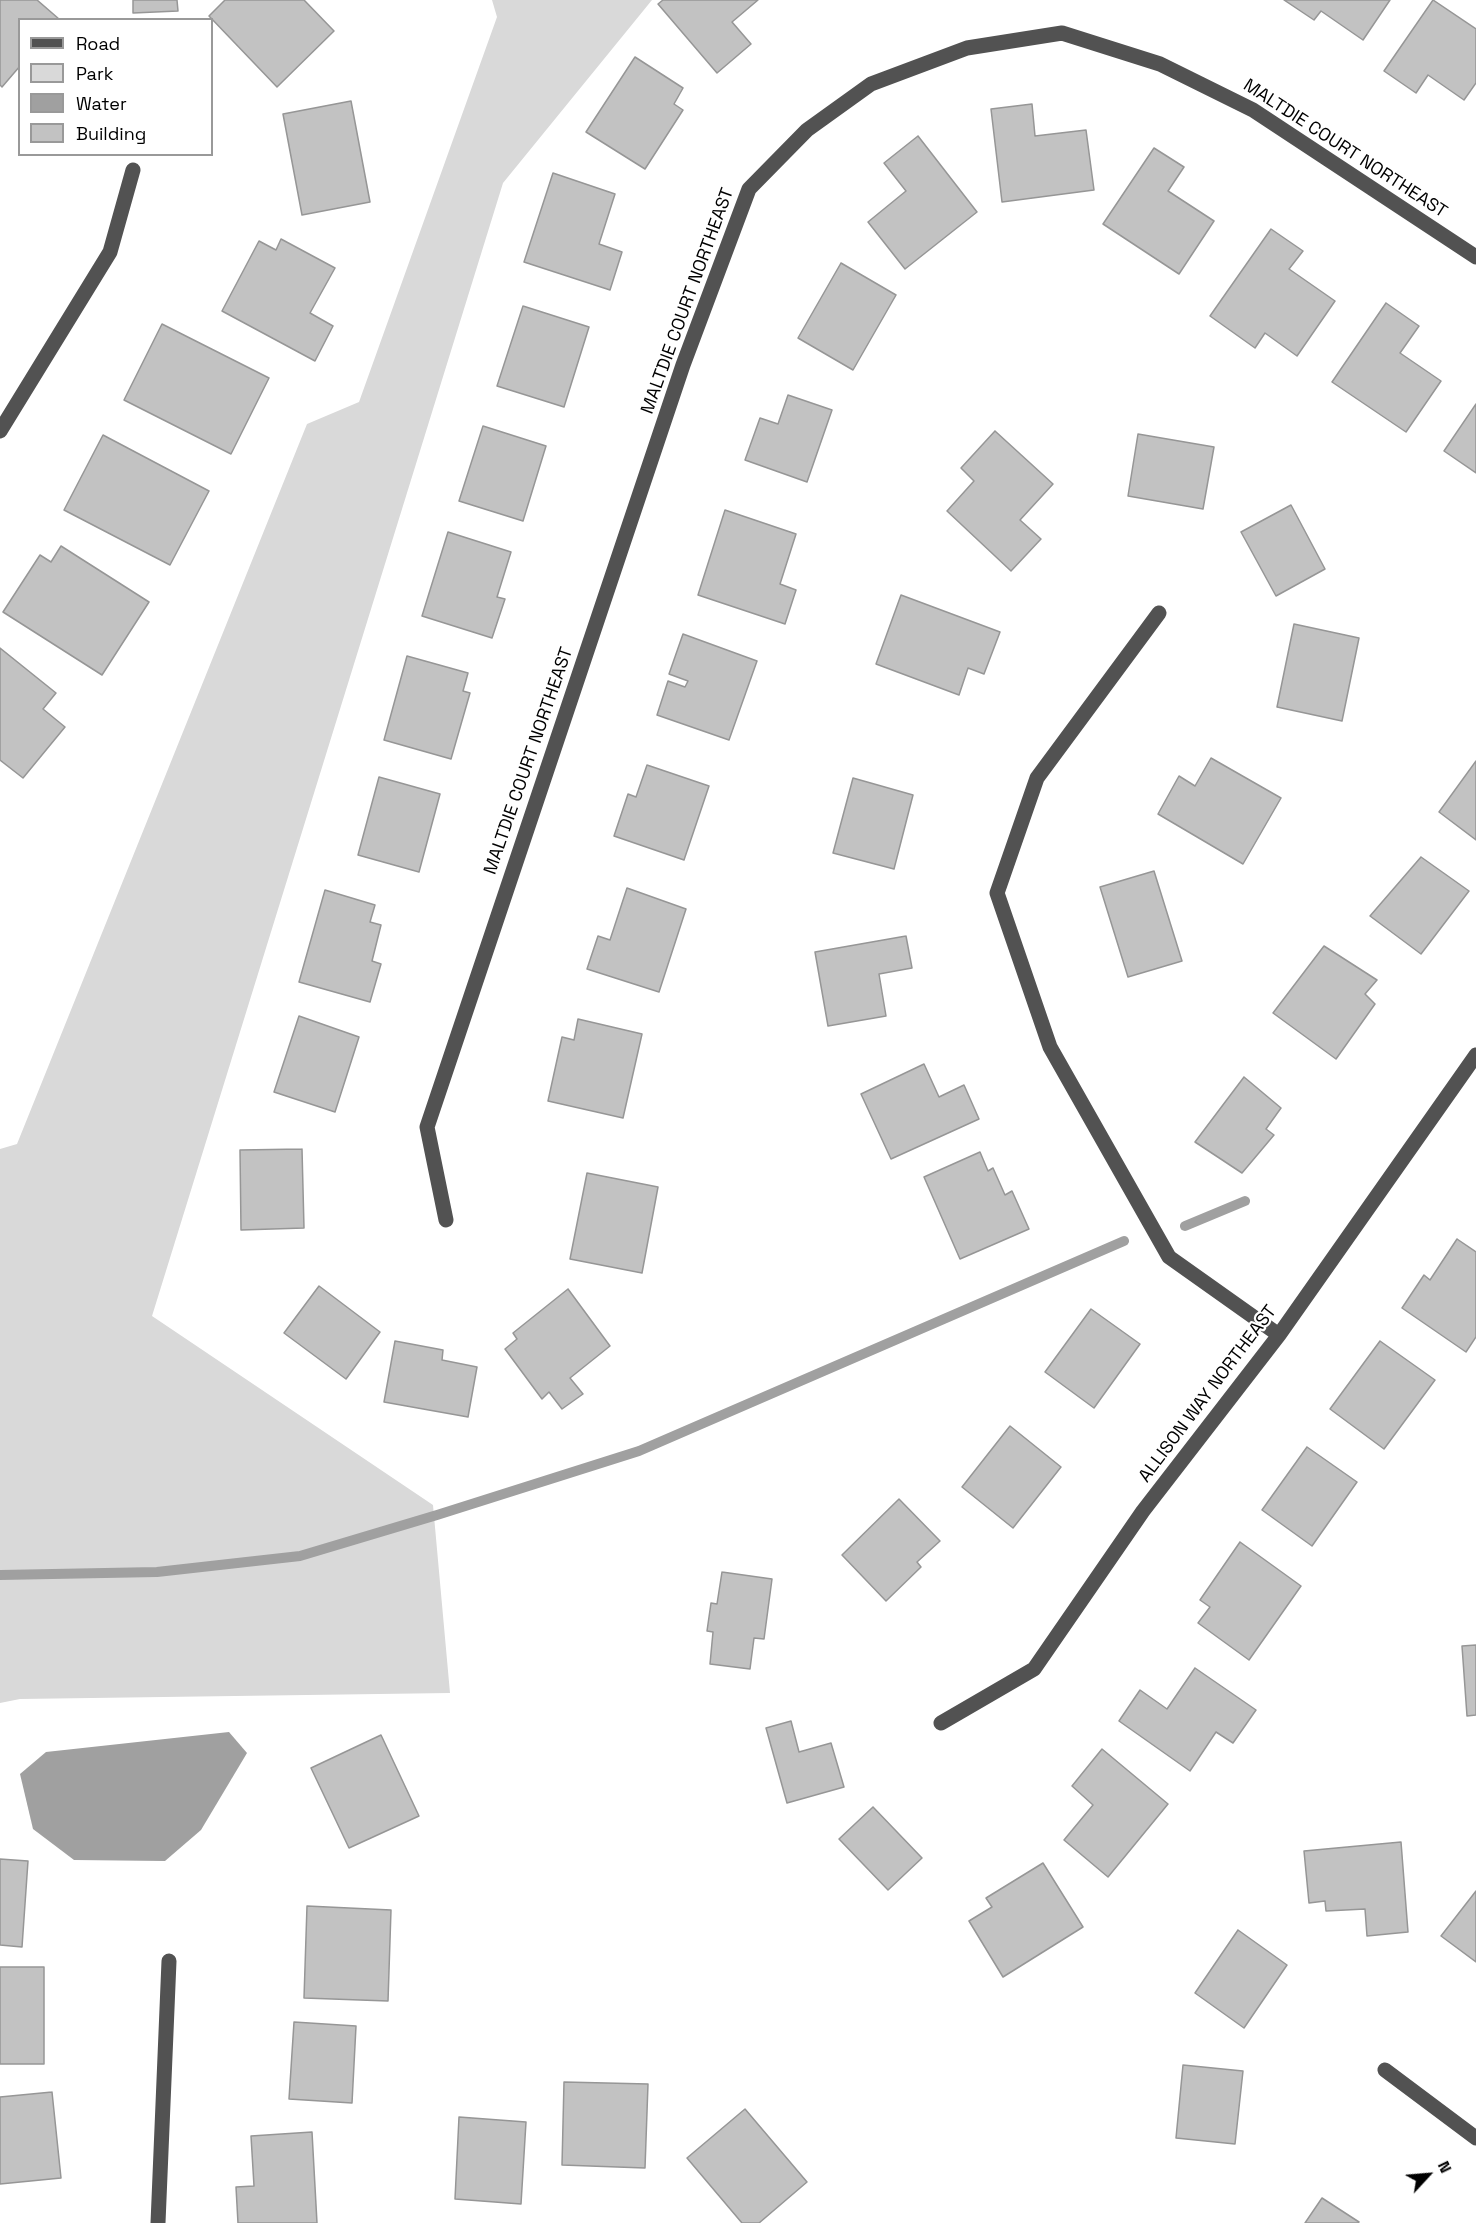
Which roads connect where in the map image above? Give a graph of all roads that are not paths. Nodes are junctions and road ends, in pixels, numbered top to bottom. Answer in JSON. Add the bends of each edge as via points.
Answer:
{"nodes":[{"id":1,"x":133,"y":170,"type":"dead end"},
{"id":2,"x":1476,"y":256,"type":"edge"},
{"id":3,"x":0,"y":431,"type":"edge"},
{"id":4,"x":1159,"y":613,"type":"dead end"},
{"id":5,"x":1476,"y":1055,"type":"edge"},
{"id":6,"x":446,"y":1220,"type":"dead end"},
{"id":7,"x":1279,"y":1335,"type":"junction"},
{"id":8,"x":941,"y":1723,"type":"dead end"},
{"id":9,"x":169,"y":1961,"type":"dead end"},
{"id":10,"x":1385,"y":2070,"type":"dead end"},
{"id":11,"x":1476,"y":2138,"type":"edge"},
{"id":12,"x":158,"y":2223,"type":"edge"}],
"edges":[{"from":1,"to":3,"type":"street","via":[[110,252]]},
{"from":2,"to":6,"type":"street","name":"MALTDIE COURT NORTHEAST","via":[[1254,110],[1160,64],[1062,33],[967,48],[871,84],[807,130],[749,189],[683,365],[427,1127]]},
{"from":4,"to":7,"type":"street","via":[[1037,778],[997,893],[1050,1047],[1169,1257]]},
{"from":5,"to":7,"type":"street","name":"ALLISON WAY NORTHEAST"},
{"from":7,"to":8,"type":"street","name":"ALLISON WAY NORTHEAST","via":[[1143,1511],[1034,1669]]},
{"from":9,"to":12,"type":"street"},
{"from":10,"to":11,"type":"street"}]}
